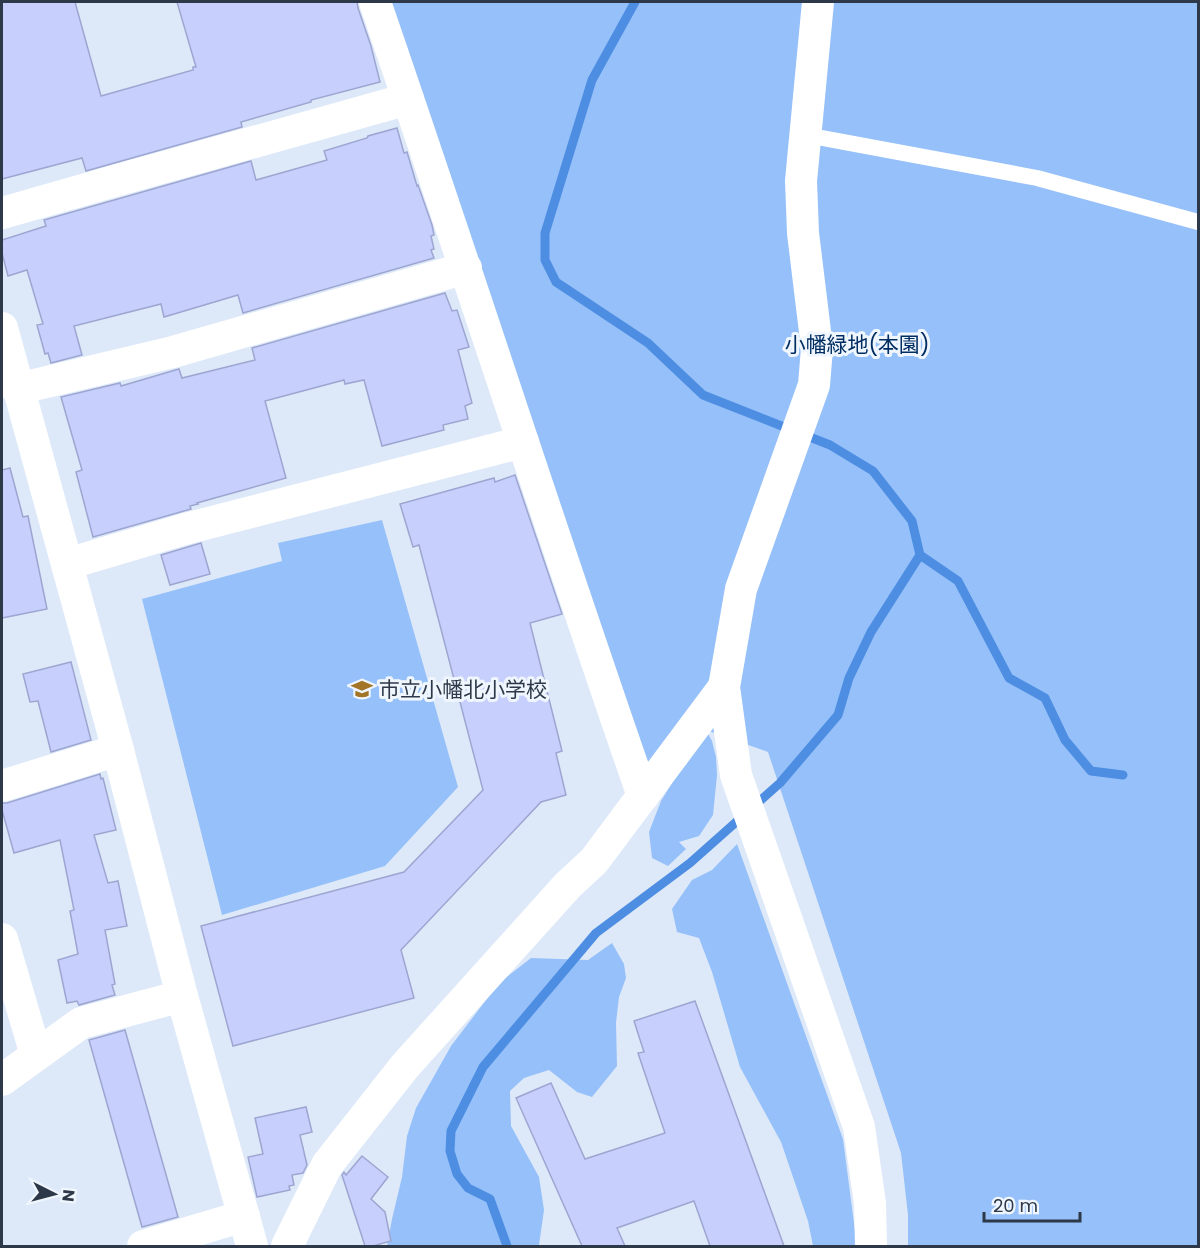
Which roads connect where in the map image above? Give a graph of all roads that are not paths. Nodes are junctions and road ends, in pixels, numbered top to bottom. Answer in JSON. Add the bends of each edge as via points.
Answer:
{"nodes":[{"id":1,"x":375,"y":2,"type":"edge"},
{"id":2,"x":818,"y":2,"type":"edge"},
{"id":3,"x":408,"y":99,"type":"junction"},
{"id":4,"x":806,"y":135,"type":"junction"},
{"id":5,"x":2,"y":213,"type":"edge"},
{"id":6,"x":1198,"y":222,"type":"edge"},
{"id":7,"x":466,"y":268,"type":"junction"},
{"id":8,"x":2,"y":328,"type":"edge"},
{"id":9,"x":17,"y":389,"type":"junction"},
{"id":10,"x":522,"y":442,"type":"junction"},
{"id":11,"x":68,"y":564,"type":"junction"},
{"id":12,"x":724,"y":687,"type":"junction"},
{"id":13,"x":118,"y":750,"type":"junction"},
{"id":14,"x":2,"y":786,"type":"edge"},
{"id":15,"x":643,"y":796,"type":"junction"},
{"id":16,"x":2,"y":939,"type":"edge"},
{"id":17,"x":182,"y":996,"type":"junction"},
{"id":18,"x":36,"y":1054,"type":"junction"},
{"id":19,"x":2,"y":1080,"type":"edge"},
{"id":20,"x":244,"y":1216,"type":"junction"},
{"id":21,"x":143,"y":1246,"type":"edge"},
{"id":22,"x":252,"y":1246,"type":"edge"},
{"id":23,"x":287,"y":1246,"type":"edge"},
{"id":24,"x":871,"y":1246,"type":"edge"}],
"edges":[{"from":1,"to":3,"type":"street"},
{"from":2,"to":4,"type":"street"},
{"from":3,"to":5,"type":"street"},
{"from":3,"to":7,"type":"street"},
{"from":4,"to":6,"type":"lane","via":[[1037,178]]},
{"from":4,"to":12,"type":"street","via":[[801,181],[817,348],[814,385],[741,589]]},
{"from":7,"to":9,"type":"street","via":[[173,352]]},
{"from":7,"to":10,"type":"street"},
{"from":8,"to":9,"type":"street"},
{"from":9,"to":11,"type":"street"},
{"from":10,"to":11,"type":"street","via":[[185,529]]},
{"from":10,"to":15,"type":"street"},
{"from":11,"to":13,"type":"street"},
{"from":12,"to":15,"type":"street"},
{"from":12,"to":24,"type":"street","via":[[736,775],[859,1127],[870,1203]]},
{"from":13,"to":14,"type":"street"},
{"from":13,"to":17,"type":"street"},
{"from":15,"to":23,"type":"street","via":[[594,861],[567,885],[405,1066],[327,1165]]},
{"from":16,"to":18,"type":"street"},
{"from":17,"to":18,"type":"street","via":[[81,1023]]},
{"from":17,"to":20,"type":"street"},
{"from":18,"to":19,"type":"street"},
{"from":20,"to":21,"type":"street"},
{"from":20,"to":22,"type":"street"}]}
